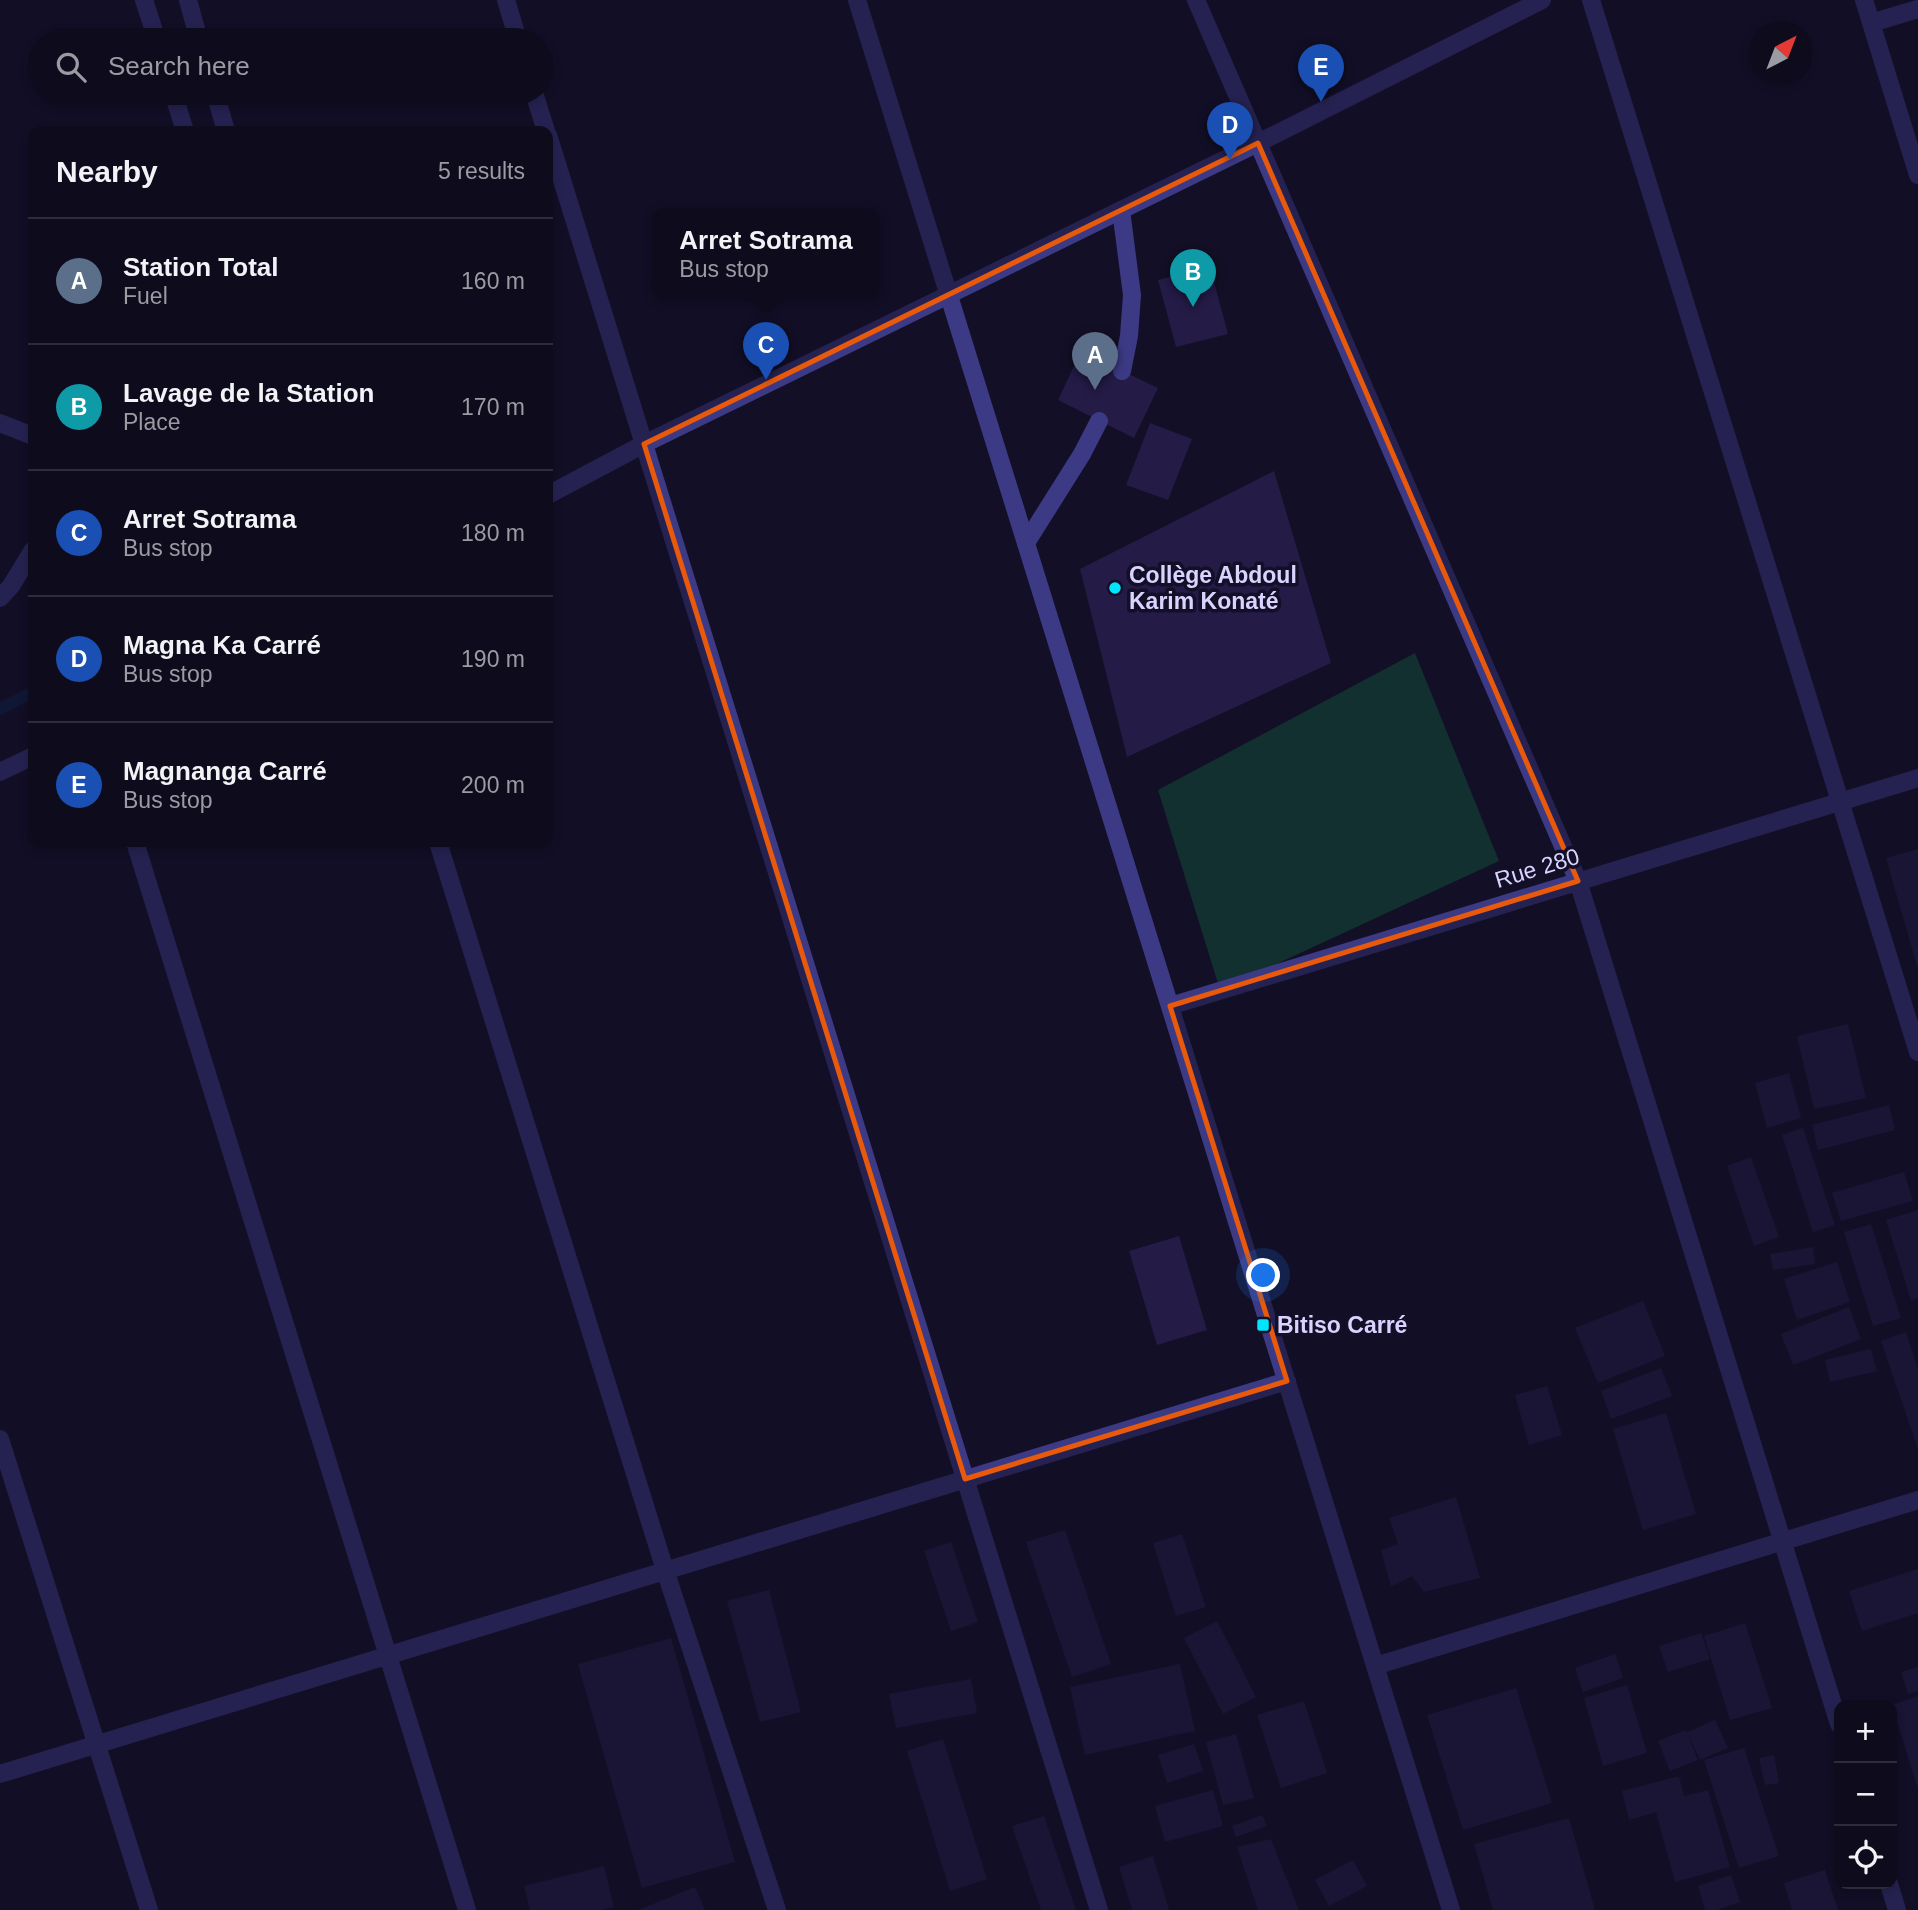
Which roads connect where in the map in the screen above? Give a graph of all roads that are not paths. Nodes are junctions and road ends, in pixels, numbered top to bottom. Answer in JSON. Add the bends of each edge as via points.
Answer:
{"nodes":[{"id":1,"x":144,"y":0,"type":"edge"},
{"id":2,"x":187,"y":0,"type":"edge"},
{"id":3,"x":506,"y":0,"type":"edge"},
{"id":4,"x":858,"y":0,"type":"edge"},
{"id":5,"x":1196,"y":0,"type":"edge"},
{"id":6,"x":1542,"y":0,"type":"edge"},
{"id":7,"x":1591,"y":0,"type":"edge"},
{"id":8,"x":1864,"y":0,"type":"edge"},
{"id":9,"x":1918,"y":9,"type":"edge"},
{"id":10,"x":1871,"y":23,"type":"junction"},
{"id":11,"x":153,"y":28,"type":"edge"},
{"id":12,"x":195,"y":28,"type":"edge"},
{"id":13,"x":514,"y":28,"type":"edge"},
{"id":14,"x":177,"y":105,"type":"edge"},
{"id":15,"x":218,"y":105,"type":"edge"},
{"id":16,"x":538,"y":105,"type":"edge"},
{"id":17,"x":184,"y":126,"type":"edge"},
{"id":18,"x":225,"y":126,"type":"edge"},
{"id":19,"x":545,"y":126,"type":"edge"},
{"id":20,"x":1258,"y":143,"type":"junction"},
{"id":21,"x":553,"y":152,"type":"edge"},
{"id":22,"x":1918,"y":175,"type":"edge"},
{"id":23,"x":1121,"y":210,"type":"junction"},
{"id":24,"x":949,"y":295,"type":"junction"},
{"id":25,"x":1122,"y":371,"type":"dead end"},
{"id":26,"x":1099,"y":421,"type":"dead end"},
{"id":27,"x":0,"y":423,"type":"edge"},
{"id":28,"x":28,"y":434,"type":"edge"},
{"id":29,"x":644,"y":444,"type":"junction"},
{"id":30,"x":553,"y":492,"type":"edge"},
{"id":31,"x":1026,"y":543,"type":"junction"},
{"id":32,"x":28,"y":558,"type":"edge"},
{"id":33,"x":0,"y":598,"type":"edge"},
{"id":34,"x":28,"y":758,"type":"edge"},
{"id":35,"x":0,"y":772,"type":"edge"},
{"id":36,"x":1918,"y":778,"type":"edge"},
{"id":37,"x":1840,"y":802,"type":"junction"},
{"id":38,"x":137,"y":847,"type":"edge"},
{"id":39,"x":441,"y":847,"type":"edge"},
{"id":40,"x":1578,"y":881,"type":"junction"},
{"id":41,"x":1170,"y":1006,"type":"junction"},
{"id":42,"x":1918,"y":1052,"type":"edge"},
{"id":43,"x":1287,"y":1381,"type":"junction"},
{"id":44,"x":0,"y":1439,"type":"edge"},
{"id":45,"x":965,"y":1479,"type":"junction"},
{"id":46,"x":1918,"y":1500,"type":"edge"},
{"id":47,"x":1782,"y":1542,"type":"junction"},
{"id":48,"x":665,"y":1570,"type":"junction"},
{"id":49,"x":388,"y":1655,"type":"junction"},
{"id":50,"x":1375,"y":1666,"type":"junction"},
{"id":51,"x":1834,"y":1708,"type":"edge"},
{"id":52,"x":97,"y":1744,"type":"junction"},
{"id":53,"x":0,"y":1774,"type":"edge"},
{"id":54,"x":1891,"y":1889,"type":"edge"},
{"id":55,"x":149,"y":1910,"type":"edge"},
{"id":56,"x":467,"y":1910,"type":"edge"},
{"id":57,"x":777,"y":1910,"type":"edge"},
{"id":58,"x":1100,"y":1910,"type":"edge"},
{"id":59,"x":1451,"y":1910,"type":"edge"},
{"id":60,"x":1897,"y":1910,"type":"edge"}],
"edges":[{"from":1,"to":11,"type":"street"},
{"from":2,"to":12,"type":"street"},
{"from":3,"to":13,"type":"street"},
{"from":4,"to":24,"type":"street"},
{"from":5,"to":20,"type":"street"},
{"from":6,"to":20,"type":"street"},
{"from":7,"to":37,"type":"street"},
{"from":8,"to":10,"type":"street"},
{"from":9,"to":10,"type":"street"},
{"from":10,"to":22,"type":"street"},
{"from":14,"to":17,"type":"street"},
{"from":15,"to":18,"type":"street"},
{"from":16,"to":19,"type":"street"},
{"from":20,"to":23,"type":"street"},
{"from":20,"to":40,"type":"street"},
{"from":21,"to":29,"type":"street"},
{"from":23,"to":24,"type":"street"},
{"from":23,"to":25,"type":"street","via":[[1132,295]]},
{"from":24,"to":29,"type":"street"},
{"from":24,"to":31,"type":"street"},
{"from":26,"to":31,"type":"street"},
{"from":27,"to":28,"type":"street"},
{"from":29,"to":30,"type":"street"},
{"from":29,"to":45,"type":"street"},
{"from":31,"to":41,"type":"street"},
{"from":32,"to":33,"type":"street"},
{"from":34,"to":35,"type":"street"},
{"from":36,"to":37,"type":"street","name":"Rue 280"},
{"from":37,"to":40,"type":"street","name":"Rue 280"},
{"from":37,"to":42,"type":"street"},
{"from":38,"to":49,"type":"street"},
{"from":39,"to":48,"type":"street"},
{"from":40,"to":41,"type":"street","name":"Rue 280"},
{"from":40,"to":47,"type":"street"},
{"from":41,"to":43,"type":"street"},
{"from":43,"to":45,"type":"street"},
{"from":43,"to":50,"type":"street"},
{"from":44,"to":52,"type":"street"},
{"from":45,"to":48,"type":"street"},
{"from":45,"to":58,"type":"street"},
{"from":46,"to":47,"type":"street"},
{"from":47,"to":50,"type":"street"},
{"from":47,"to":51,"type":"street"},
{"from":48,"to":49,"type":"street"},
{"from":48,"to":57,"type":"street"},
{"from":49,"to":52,"type":"street"},
{"from":49,"to":56,"type":"street"},
{"from":50,"to":59,"type":"street"},
{"from":52,"to":53,"type":"street"},
{"from":52,"to":55,"type":"street"},
{"from":54,"to":60,"type":"street"}]}
